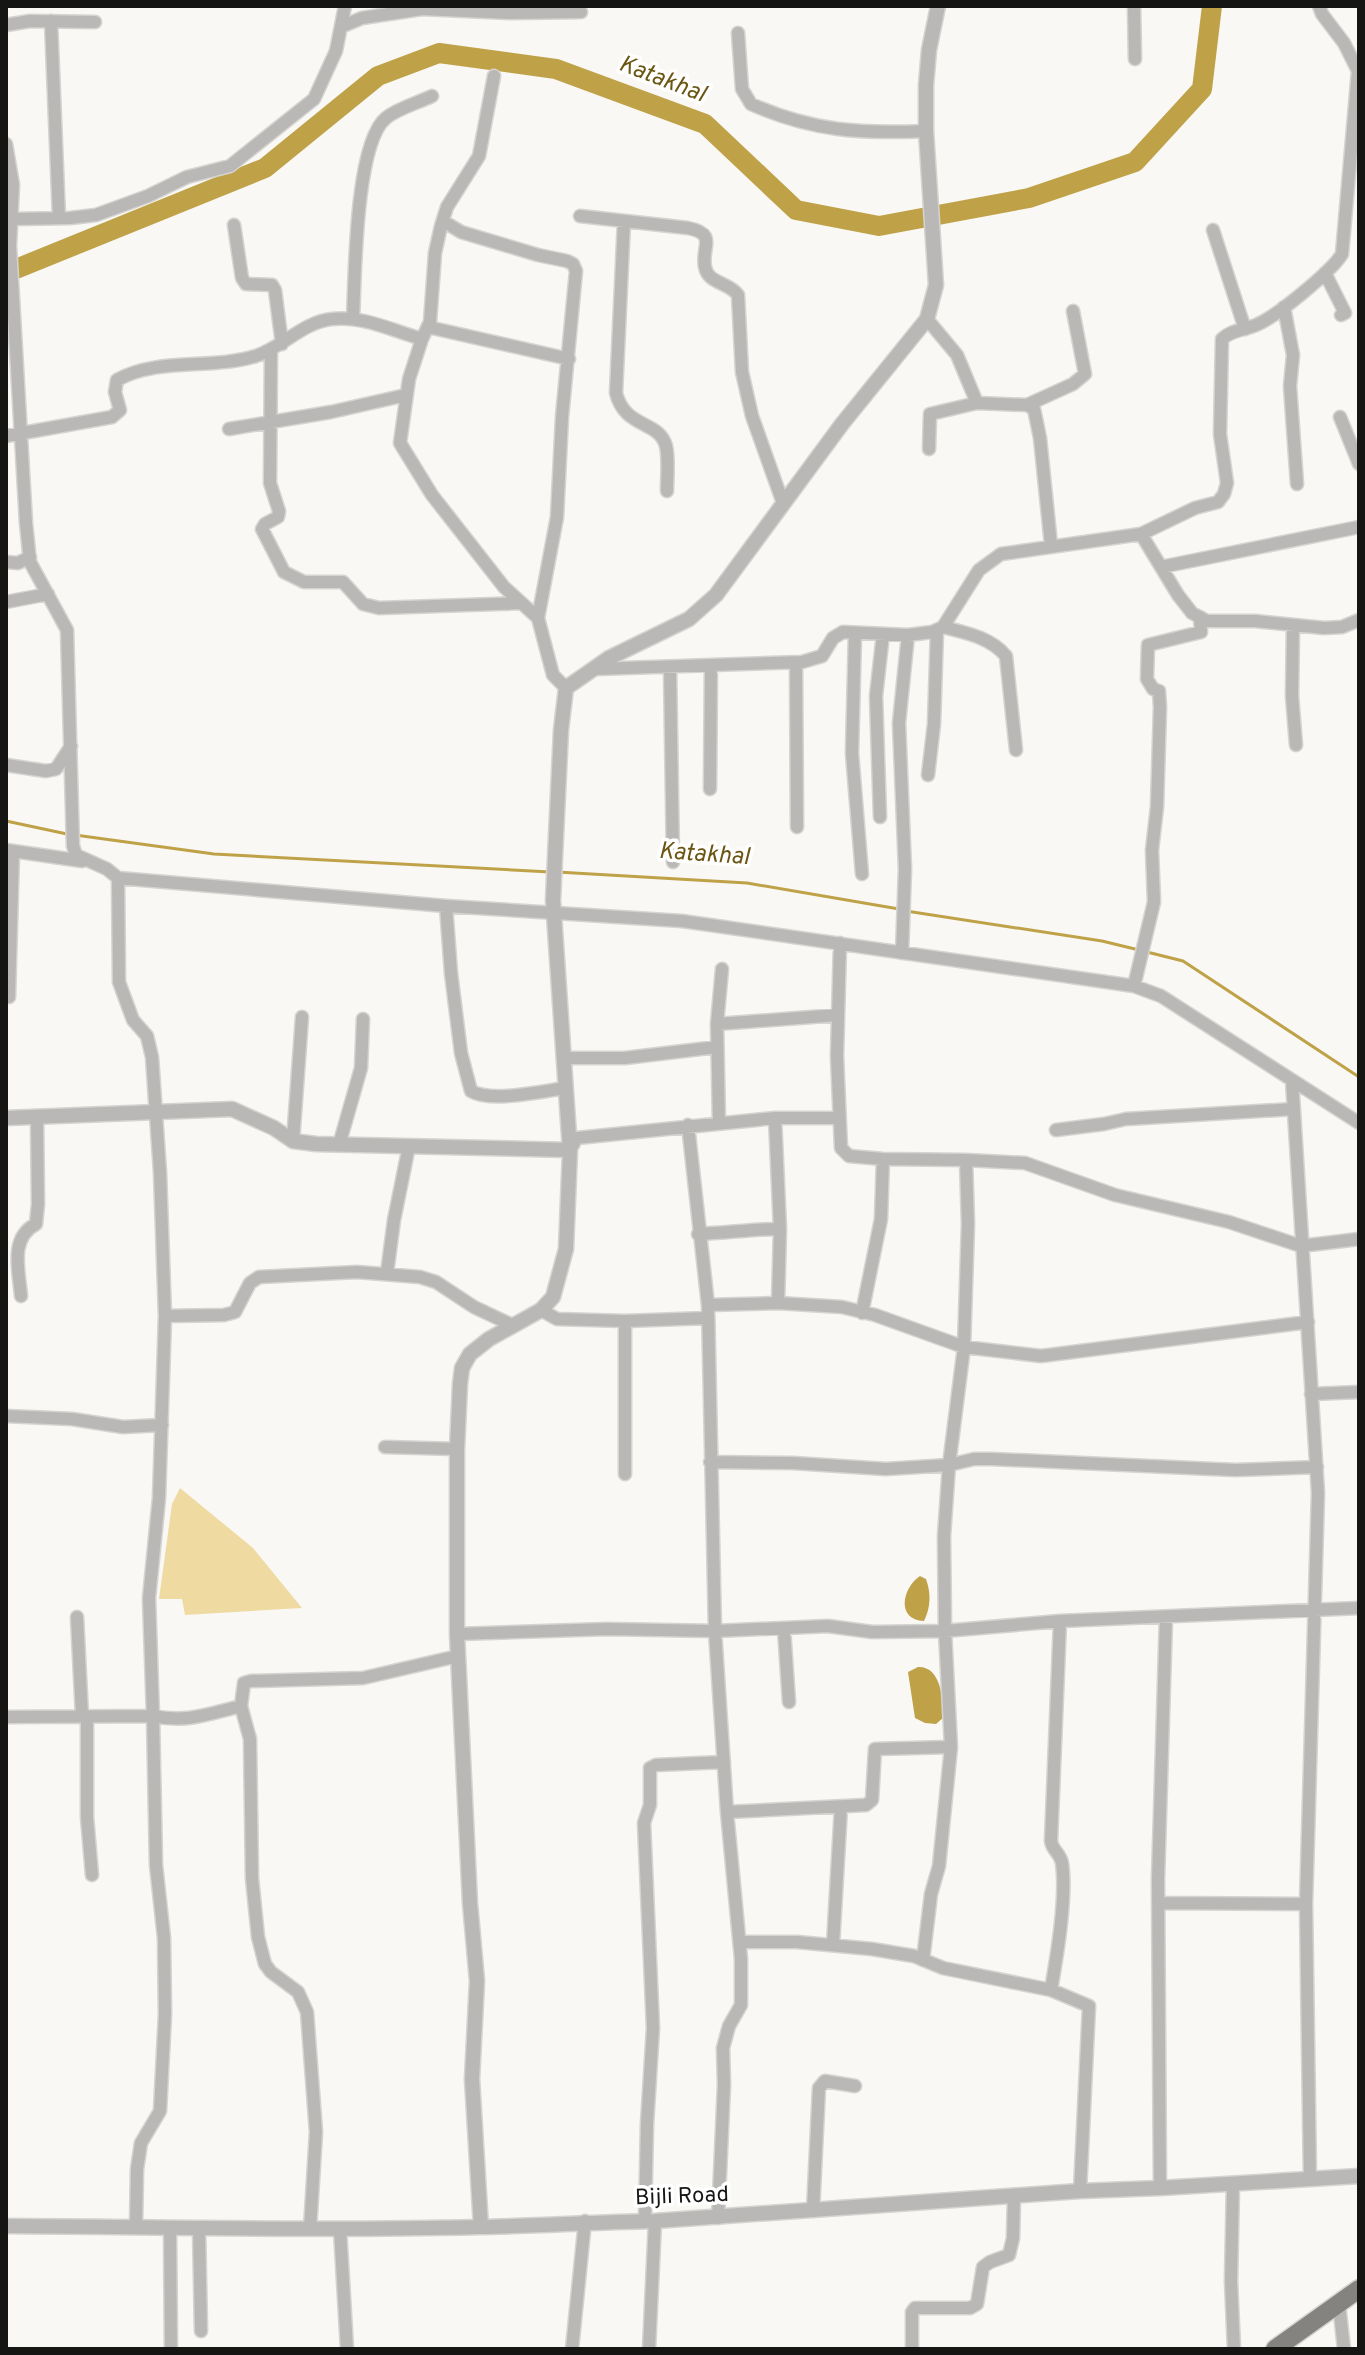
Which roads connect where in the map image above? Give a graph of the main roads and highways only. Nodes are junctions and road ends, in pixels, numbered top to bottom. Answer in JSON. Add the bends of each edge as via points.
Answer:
{"nodes":[{"id":1,"x":1359,"y":2289,"type":"edge"},
{"id":2,"x":1275,"y":2349,"type":"edge"}],
"edges":[{"from":1,"to":2,"type":"main road"}]}
